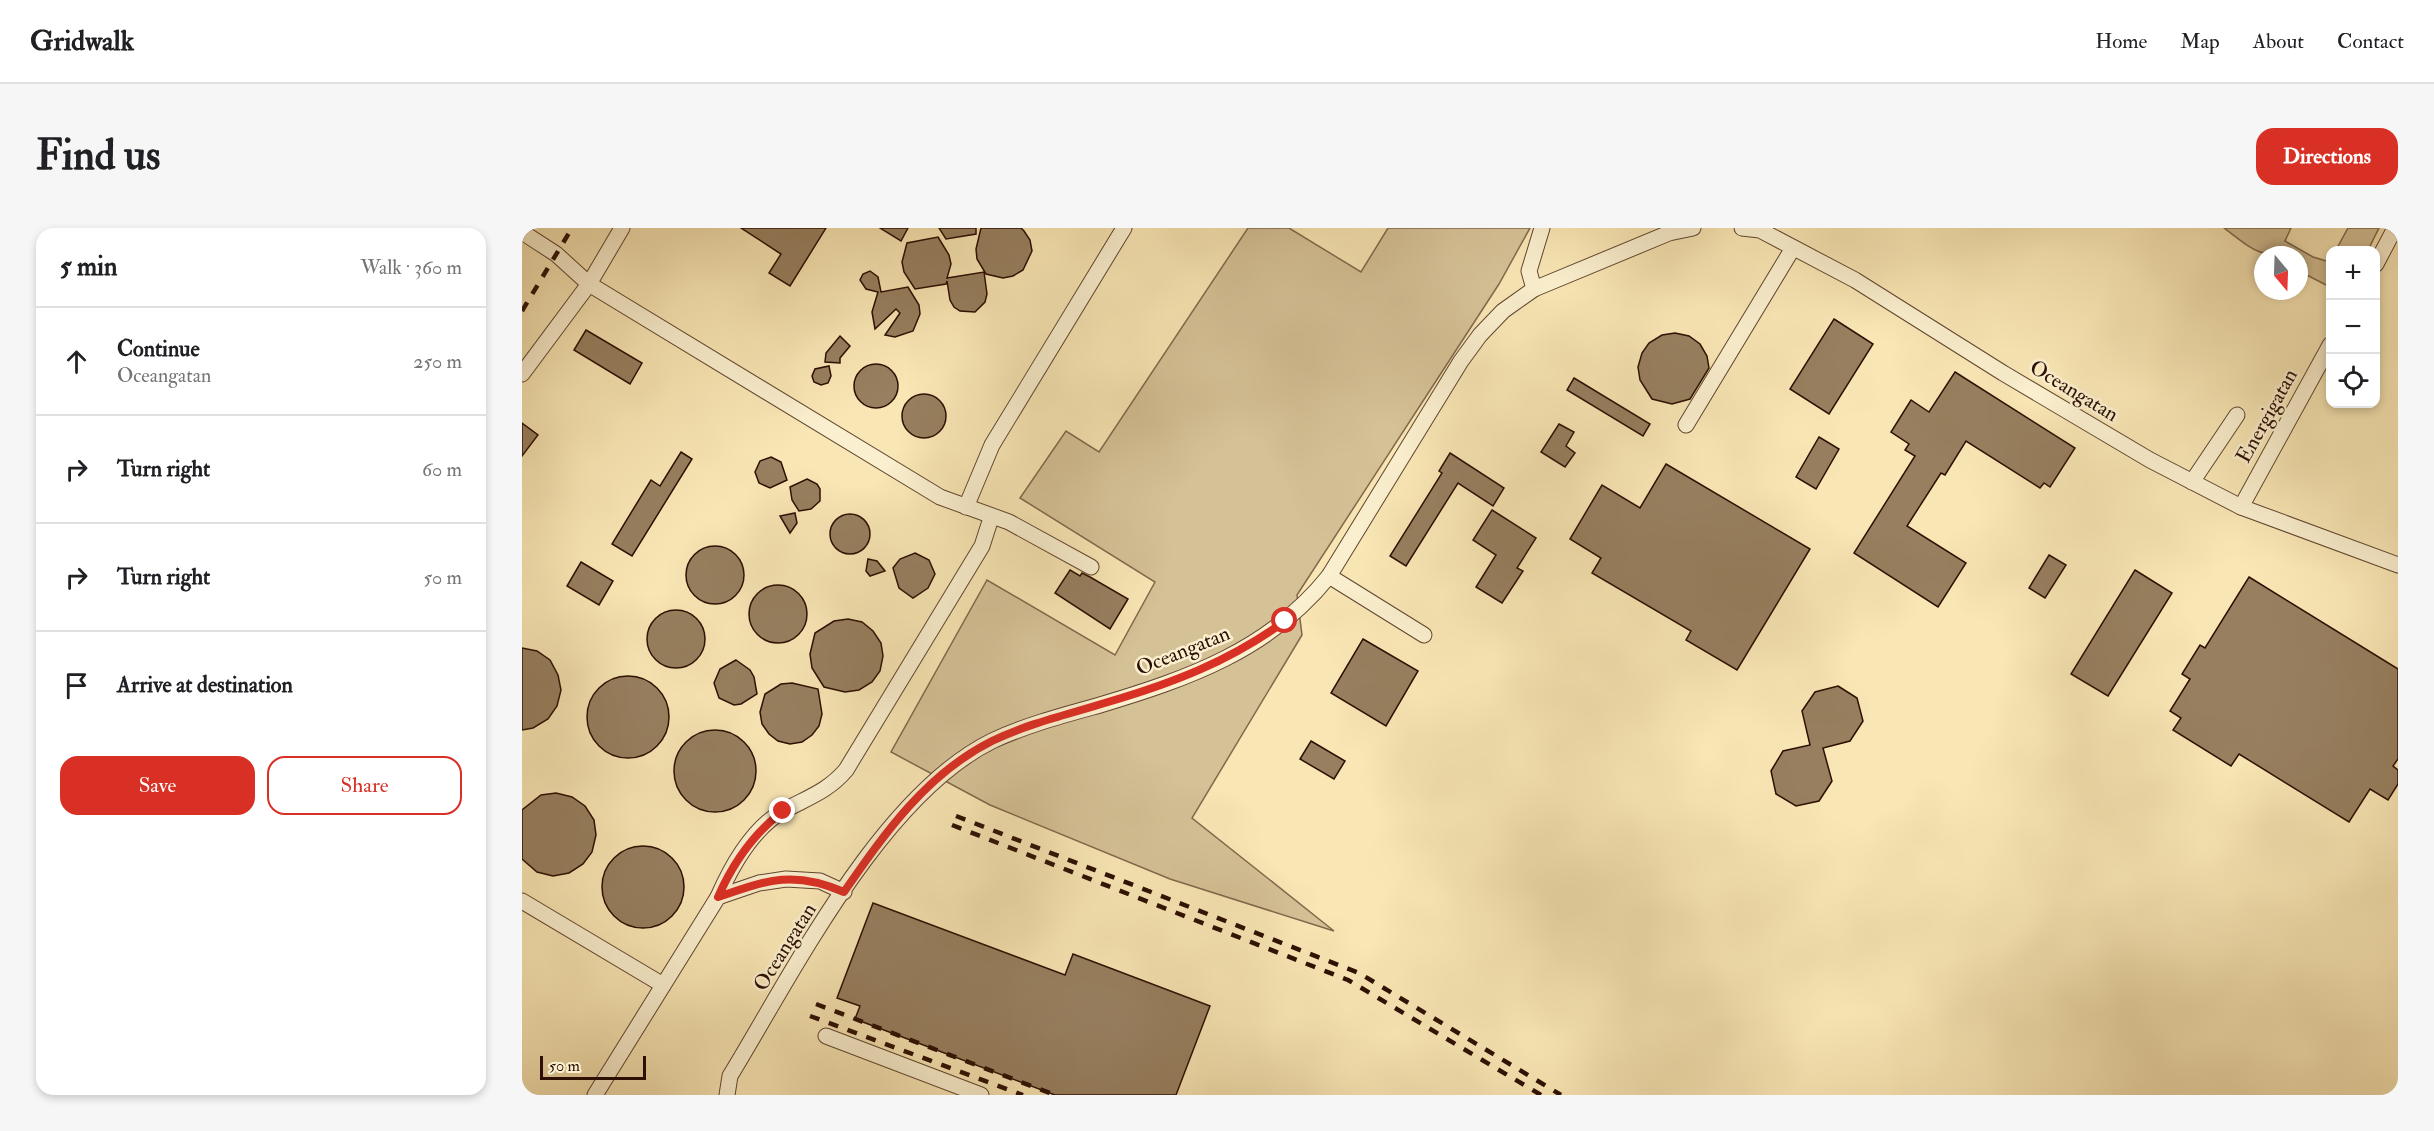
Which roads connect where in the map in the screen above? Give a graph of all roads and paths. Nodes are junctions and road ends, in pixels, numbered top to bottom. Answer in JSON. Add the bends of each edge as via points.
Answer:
{"nodes":[{"id":1,"x":622,"y":228,"type":"edge"},
{"id":2,"x":1124,"y":228,"type":"edge"},
{"id":3,"x":1542,"y":228,"type":"edge"},
{"id":4,"x":1694,"y":228,"type":"edge"},
{"id":5,"x":1742,"y":228,"type":"edge"},
{"id":6,"x":2395,"y":228,"type":"edge"},
{"id":7,"x":522,"y":232,"type":"edge"},
{"id":8,"x":1793,"y":248,"type":"junction"},
{"id":9,"x":2380,"y":256,"type":"edge"},
{"id":10,"x":589,"y":284,"type":"junction"},
{"id":11,"x":1534,"y":289,"type":"junction"},
{"id":12,"x":2326,"y":354,"type":"edge"},
{"id":13,"x":522,"y":374,"type":"edge"},
{"id":14,"x":2237,"y":415,"type":"dead end"},
{"id":15,"x":1686,"y":425,"type":"dead end"},
{"id":16,"x":2192,"y":482,"type":"junction"},
{"id":17,"x":966,"y":507,"type":"junction"},
{"id":18,"x":2241,"y":507,"type":"junction"},
{"id":19,"x":991,"y":518,"type":"junction"},
{"id":20,"x":2398,"y":565,"type":"edge"},
{"id":21,"x":1090,"y":567,"type":"dead end"},
{"id":22,"x":1329,"y":576,"type":"junction"},
{"id":23,"x":1424,"y":635,"type":"dead end"},
{"id":24,"x":844,"y":892,"type":"junction"},
{"id":25,"x":718,"y":897,"type":"junction"},
{"id":26,"x":522,"y":901,"type":"edge"},
{"id":27,"x":663,"y":986,"type":"junction"},
{"id":28,"x":826,"y":1036,"type":"dead end"},
{"id":29,"x":595,"y":1095,"type":"edge"},
{"id":30,"x":727,"y":1095,"type":"edge"},
{"id":31,"x":981,"y":1095,"type":"edge"}],
"edges":[{"from":1,"to":10,"type":"street"},
{"from":2,"to":17,"type":"street","via":[[992,445]]},
{"from":3,"to":11,"type":"street","via":[[1529,271]]},
{"from":4,"to":11,"type":"street","name":"Oceangatan","via":[[1669,233]]},
{"from":5,"to":8,"type":"street","name":"Oceangatan","via":[[1760,230]]},
{"from":6,"to":9,"type":"street"},
{"from":7,"to":10,"type":"street","via":[[556,254]]},
{"from":8,"to":15,"type":"street"},
{"from":8,"to":16,"type":"street","name":"Oceangatan","via":[[1855,280],[2013,379]]},
{"from":10,"to":13,"type":"street"},
{"from":10,"to":17,"type":"street","via":[[940,497]]},
{"from":11,"to":22,"type":"street","name":"Oceangatan","via":[[1503,311],[1479,335]]},
{"from":12,"to":18,"type":"street","name":"Energigatan"},
{"from":14,"to":16,"type":"street"},
{"from":16,"to":18,"type":"street","name":"Oceangatan"},
{"from":17,"to":19,"type":"street"},
{"from":18,"to":20,"type":"street","name":"Oceangatan"},
{"from":19,"to":21,"type":"street","via":[[1009,522]]},
{"from":19,"to":25,"type":"street","via":[[982,546],[846,770],[833,786],[783,811],[761,827],[730,870]]},
{"from":22,"to":23,"type":"street"},
{"from":22,"to":24,"type":"street","name":"Oceangatan","via":[[1285,621],[1230,657],[1112,701],[1037,723],[992,741],[956,764],[926,787],[885,832]]},
{"from":24,"to":25,"type":"street","via":[[819,881],[786,879],[759,883]]},
{"from":24,"to":30,"type":"street","name":"Oceangatan","via":[[730,1076]]},
{"from":25,"to":27,"type":"street"},
{"from":26,"to":27,"type":"street"},
{"from":27,"to":29,"type":"street"},
{"from":28,"to":31,"type":"street"}]}
